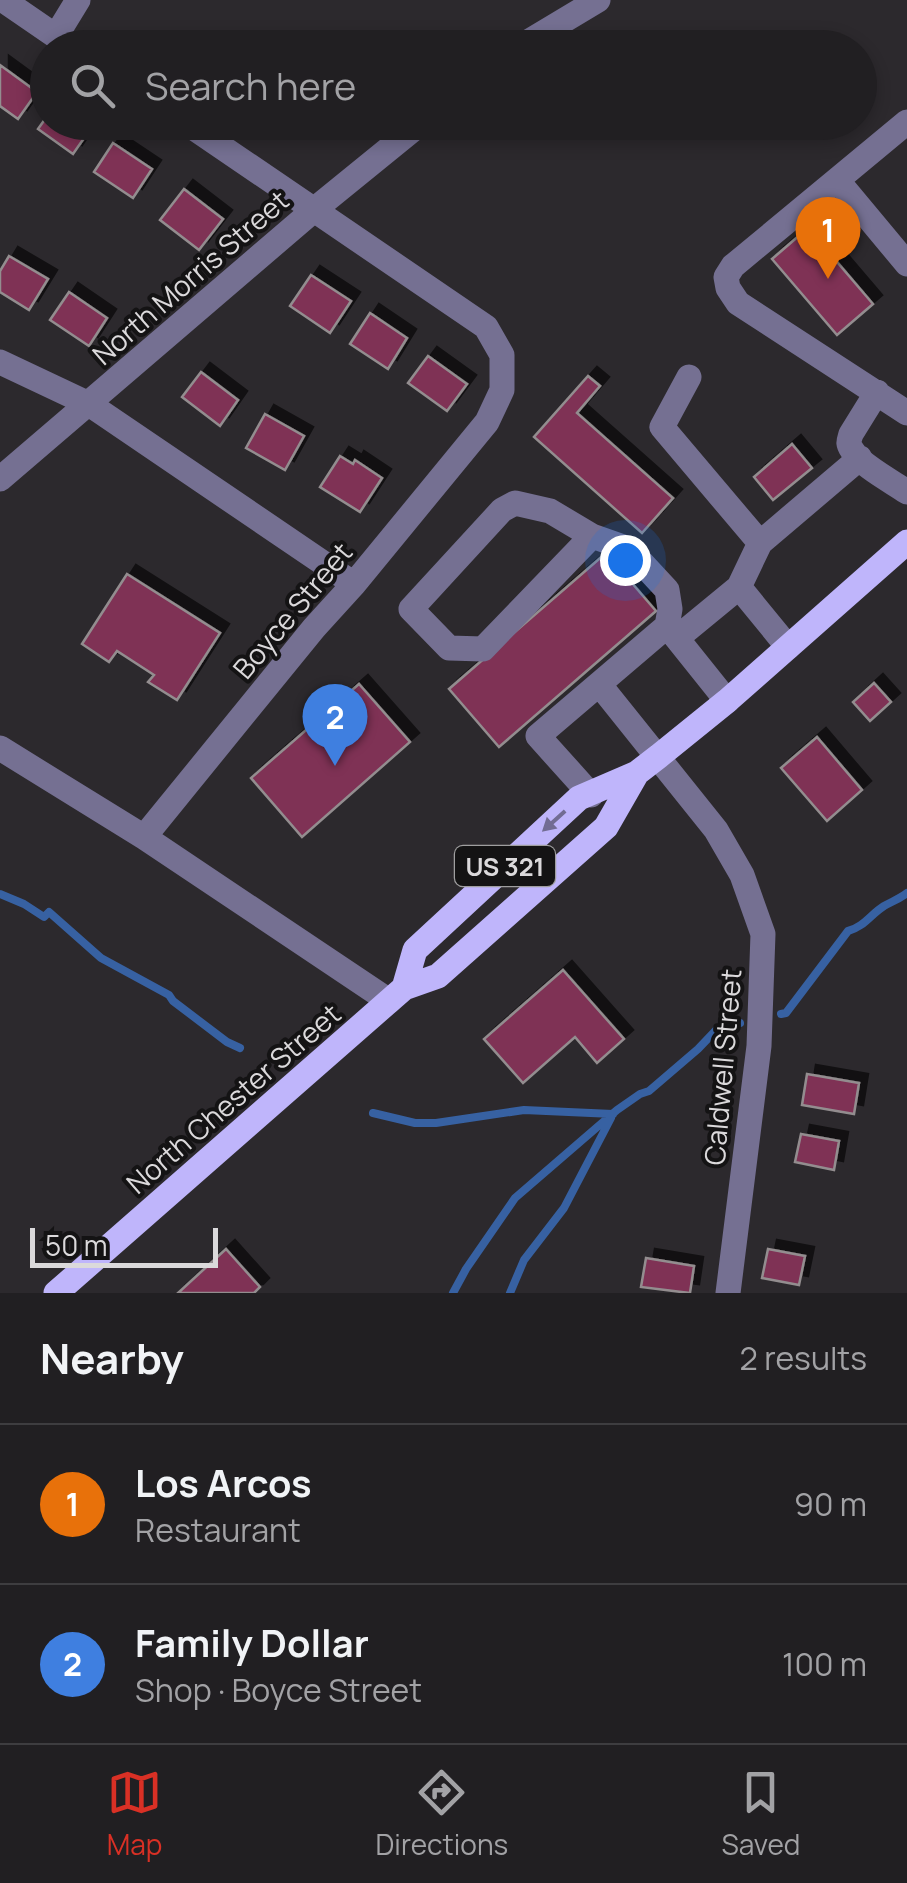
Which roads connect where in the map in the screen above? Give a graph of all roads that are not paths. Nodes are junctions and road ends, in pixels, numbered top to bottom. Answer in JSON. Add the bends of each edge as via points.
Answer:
{"nodes":[{"id":1,"x":2,"y":0,"type":"edge"},
{"id":2,"x":78,"y":0,"type":"edge"},
{"id":3,"x":598,"y":0,"type":"edge"},
{"id":4,"x":46,"y":30,"type":"edge"},
{"id":5,"x":68,"y":30,"type":"edge"},
{"id":6,"x":548,"y":30,"type":"edge"},
{"id":7,"x":907,"y":122,"type":"edge"},
{"id":8,"x":212,"y":140,"type":"edge"},
{"id":9,"x":400,"y":140,"type":"edge"},
{"id":10,"x":837,"y":180,"type":"junction"},
{"id":11,"x":315,"y":209,"type":"junction"},
{"id":12,"x":907,"y":264,"type":"edge"},
{"id":13,"x":0,"y":362,"type":"edge"},
{"id":14,"x":689,"y":378,"type":"dead end"},
{"id":15,"x":877,"y":392,"type":"junction"},
{"id":16,"x":89,"y":404,"type":"junction"},
{"id":17,"x":907,"y":414,"type":"edge"},
{"id":18,"x":860,"y":458,"type":"junction"},
{"id":19,"x":0,"y":479,"type":"edge"},
{"id":20,"x":907,"y":492,"type":"edge"},
{"id":21,"x":592,"y":536,"type":"junction"},
{"id":22,"x":907,"y":542,"type":"edge"},
{"id":23,"x":760,"y":543,"type":"junction"},
{"id":24,"x":354,"y":584,"type":"junction"},
{"id":25,"x":739,"y":587,"type":"junction"},
{"id":26,"x":672,"y":632,"type":"junction"},
{"id":27,"x":788,"y":647,"type":"junction"},
{"id":28,"x":599,"y":684,"type":"junction"},
{"id":29,"x":727,"y":702,"type":"junction"},
{"id":30,"x":0,"y":748,"type":"edge"},
{"id":31,"x":659,"y":756,"type":"junction"},
{"id":32,"x":637,"y":773,"type":"junction"},
{"id":33,"x":592,"y":794,"type":"junction"},
{"id":34,"x":144,"y":838,"type":"junction"},
{"id":35,"x":397,"y":995,"type":"junction"},
{"id":36,"x":56,"y":1293,"type":"edge"},
{"id":37,"x":728,"y":1293,"type":"edge"}],
"edges":[{"from":1,"to":4,"type":"street"},
{"from":2,"to":5,"type":"street"},
{"from":3,"to":6,"type":"street"},
{"from":7,"to":10,"type":"street"},
{"from":8,"to":11,"type":"street"},
{"from":9,"to":11,"type":"street","name":"North Morris Street"},
{"from":10,"to":12,"type":"street"},
{"from":10,"to":15,"type":"street","via":[[733,266],[728,288],[738,303]]},
{"from":11,"to":16,"type":"street","name":"North Morris Street"},
{"from":11,"to":24,"type":"street","name":"Boyce Street","via":[[486,327],[502,355],[502,390],[487,422]]},
{"from":13,"to":16,"type":"street"},
{"from":14,"to":23,"type":"street","via":[[662,427]]},
{"from":15,"to":17,"type":"street"},
{"from":15,"to":18,"type":"street","via":[[848,441]]},
{"from":16,"to":19,"type":"street","name":"North Morris Street"},
{"from":16,"to":24,"type":"street"},
{"from":18,"to":20,"type":"street"},
{"from":18,"to":23,"type":"street"},
{"from":21,"to":21,"type":"street","via":[[550,511],[515,503],[411,609],[449,648],[483,649]]},
{"from":21,"to":26,"type":"street","via":[[630,549],[667,590]]},
{"from":22,"to":27,"type":"main road","name":"North Chester Street","number":"US 321"},
{"from":23,"to":25,"type":"street"},
{"from":24,"to":34,"type":"street","name":"Boyce Street"},
{"from":25,"to":26,"type":"street"},
{"from":25,"to":27,"type":"street"},
{"from":26,"to":28,"type":"street"},
{"from":26,"to":29,"type":"street"},
{"from":27,"to":29,"type":"main road","name":"North Chester Street","number":"US 321"},
{"from":28,"to":31,"type":"street","name":"Caldwell Street"},
{"from":28,"to":33,"type":"street","via":[[538,736]]},
{"from":29,"to":31,"type":"main road","name":"North Chester Street","number":"US 321"},
{"from":30,"to":34,"type":"street"},
{"from":31,"to":32,"type":"main road","name":"North Chester Street","number":"US 321"},
{"from":31,"to":37,"type":"street","name":"Caldwell Street","via":[[716,830],[763,934],[759,1046]]},
{"from":32,"to":33,"type":"main road","name":"North Chester Street","number":"US 321"},
{"from":32,"to":35,"type":"main road","name":"North Chester Street","number":"US 321","via":[[606,827],[438,976]]},
{"from":33,"to":35,"type":"main road","name":"North Chester Street","number":"US 321","one_way":true,"via":[[579,798],[415,950]]},
{"from":34,"to":35,"type":"street"},
{"from":35,"to":36,"type":"main road","name":"North Chester Street","number":"US 321"}]}
